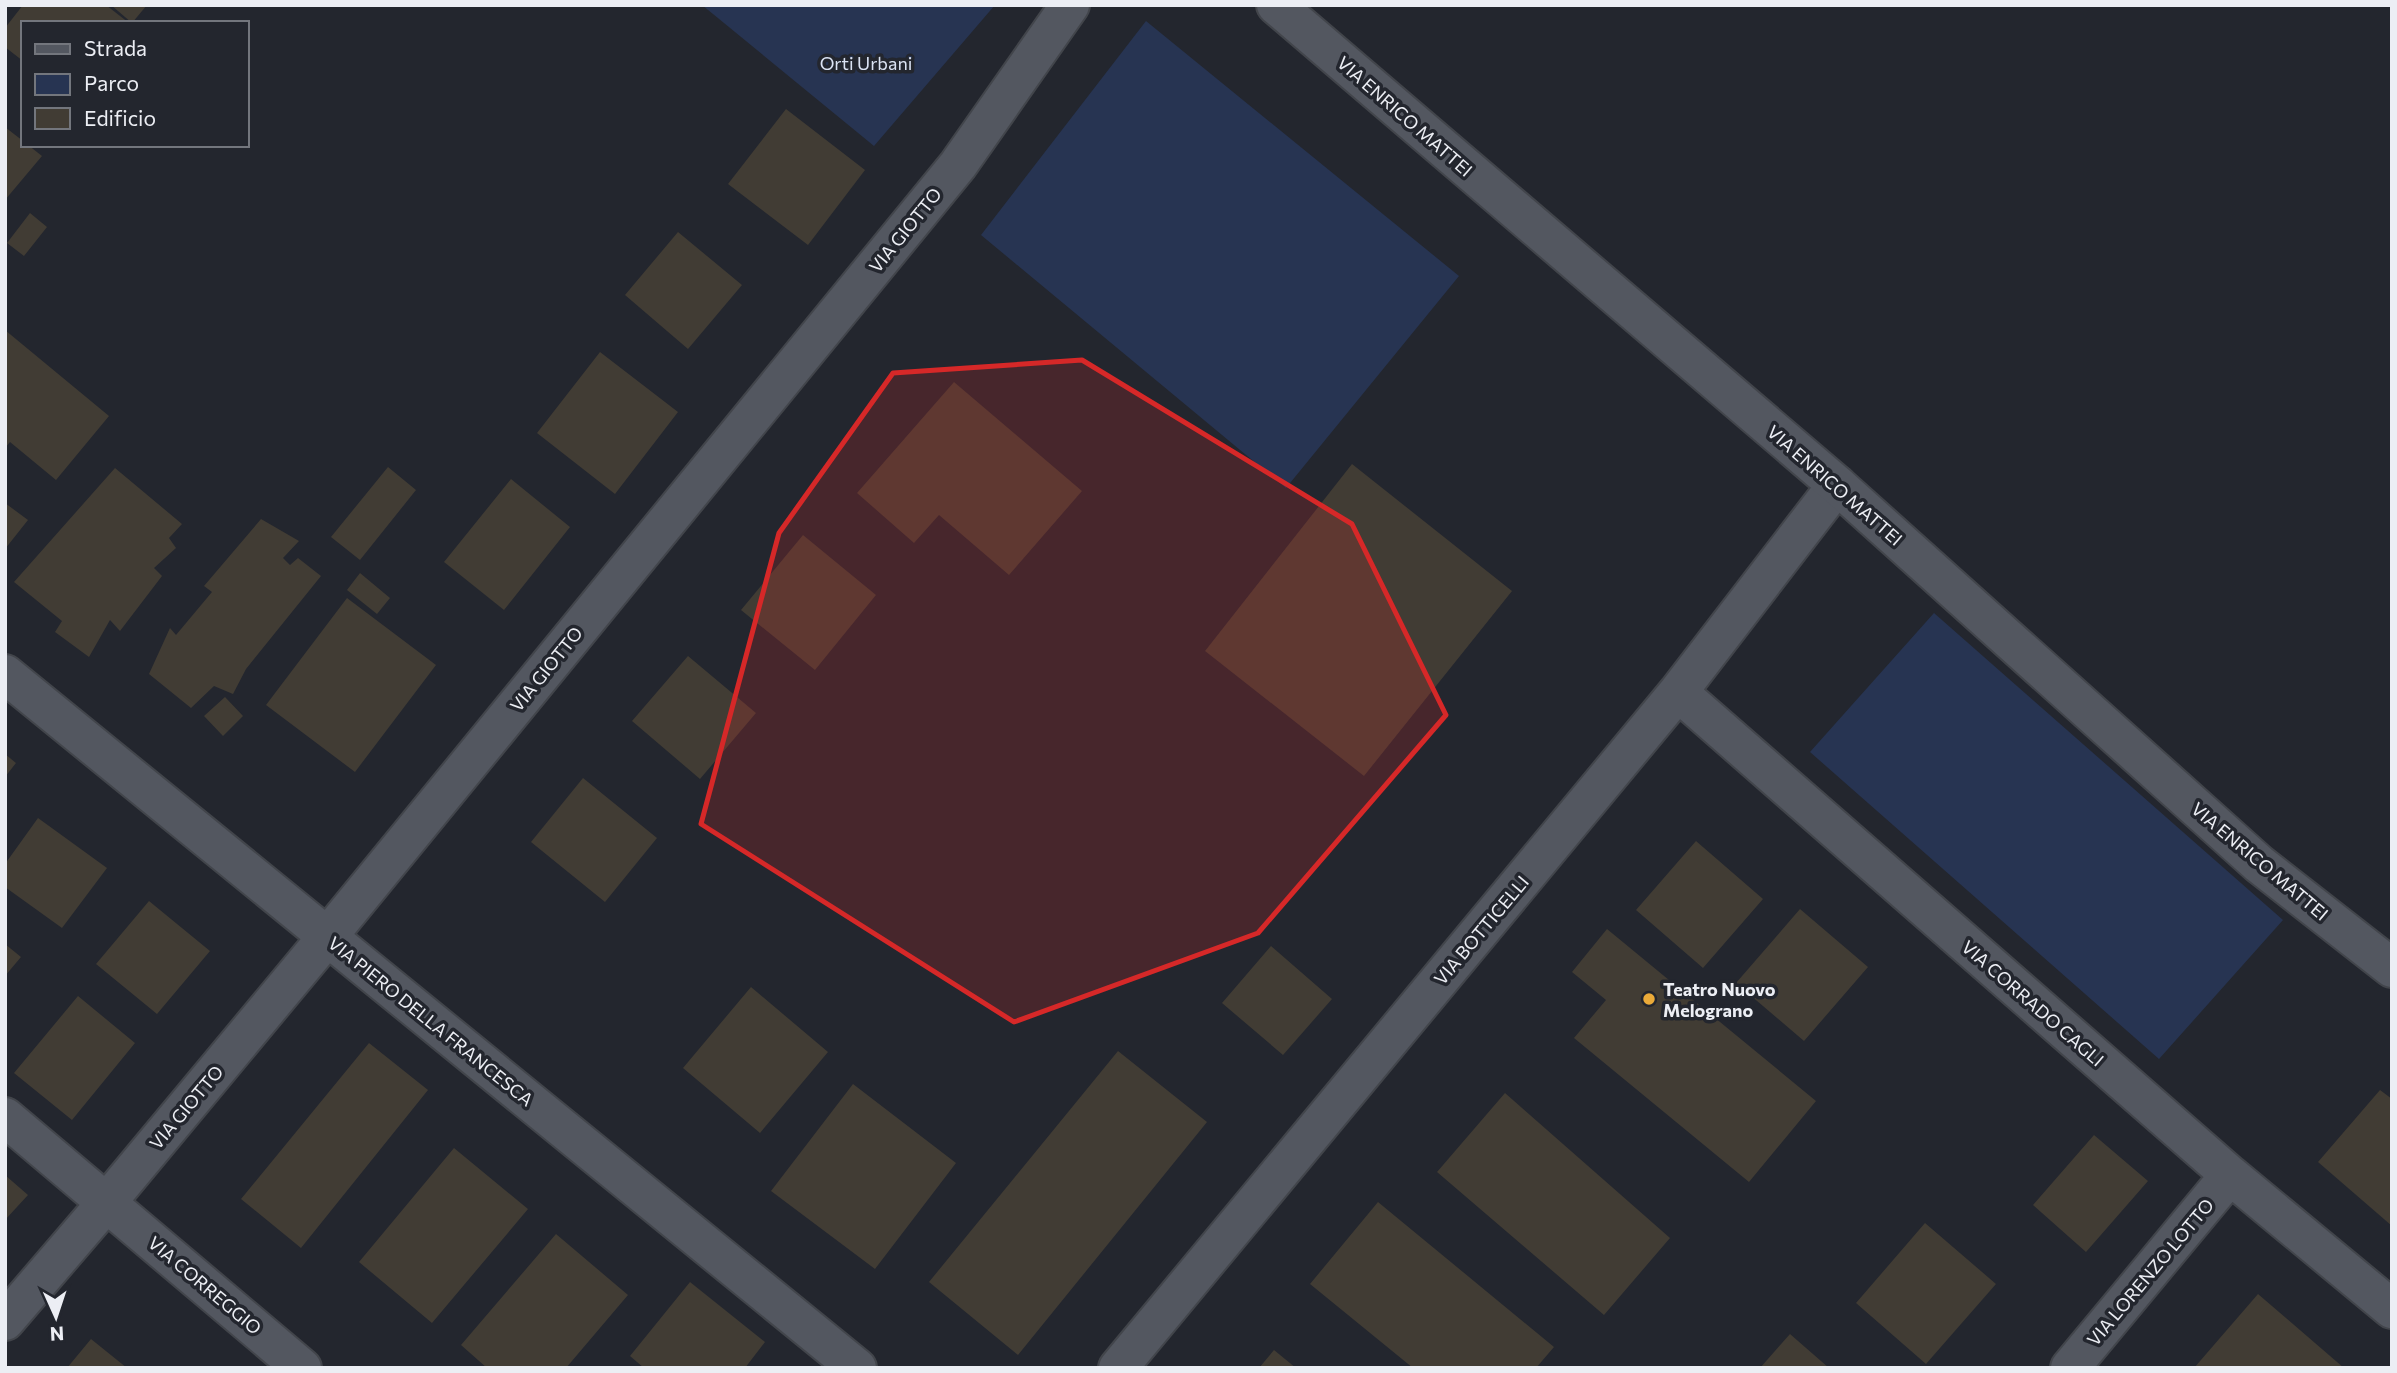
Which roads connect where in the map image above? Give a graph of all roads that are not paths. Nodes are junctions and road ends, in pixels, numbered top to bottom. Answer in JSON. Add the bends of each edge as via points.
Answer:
{"nodes":[{"id":1,"x":1070,"y":5,"type":"edge"},
{"id":2,"x":1276,"y":5,"type":"edge"},
{"id":3,"x":1837,"y":485,"type":"junction"},
{"id":4,"x":5,"y":674,"type":"edge"},
{"id":5,"x":1678,"y":692,"type":"junction"},
{"id":6,"x":327,"y":936,"type":"junction"},
{"id":7,"x":2392,"y":968,"type":"edge"},
{"id":8,"x":5,"y":1117,"type":"edge"},
{"id":9,"x":2230,"y":1175,"type":"junction"},
{"id":10,"x":107,"y":1202,"type":"junction"},
{"id":11,"x":2392,"y":1310,"type":"edge"},
{"id":12,"x":5,"y":1321,"type":"edge"},
{"id":13,"x":302,"y":1368,"type":"edge"},
{"id":14,"x":858,"y":1368,"type":"edge"},
{"id":15,"x":1118,"y":1368,"type":"edge"},
{"id":16,"x":2070,"y":1368,"type":"edge"}],
"edges":[{"from":1,"to":6,"type":"street","name":"VIA GIOTTO","via":[[958,165]]},
{"from":2,"to":3,"type":"street","name":"VIA ENRICO MATTEI"},
{"from":3,"to":5,"type":"street","name":"VIA BOTTICELLI"},
{"from":3,"to":7,"type":"street","name":"VIA ENRICO MATTEI","via":[[2259,864]]},
{"from":4,"to":6,"type":"street","name":"VIA PIERO DELLA FRANCESCA"},
{"from":5,"to":9,"type":"street","name":"VIA CORRADO CAGLI"},
{"from":5,"to":15,"type":"street","name":"VIA BOTTICELLI"},
{"from":6,"to":10,"type":"street","name":"VIA GIOTTO"},
{"from":6,"to":14,"type":"street","name":"VIA PIERO DELLA FRANCESCA"},
{"from":8,"to":10,"type":"street","name":"VIA CORREGGIO"},
{"from":9,"to":11,"type":"street","name":"VIA CORRADO CAGLI"},
{"from":9,"to":16,"type":"street","name":"VIA LORENZO LOTTO"},
{"from":10,"to":12,"type":"street","name":"VIA GIOTTO"},
{"from":10,"to":13,"type":"street","name":"VIA CORREGGIO"}]}
